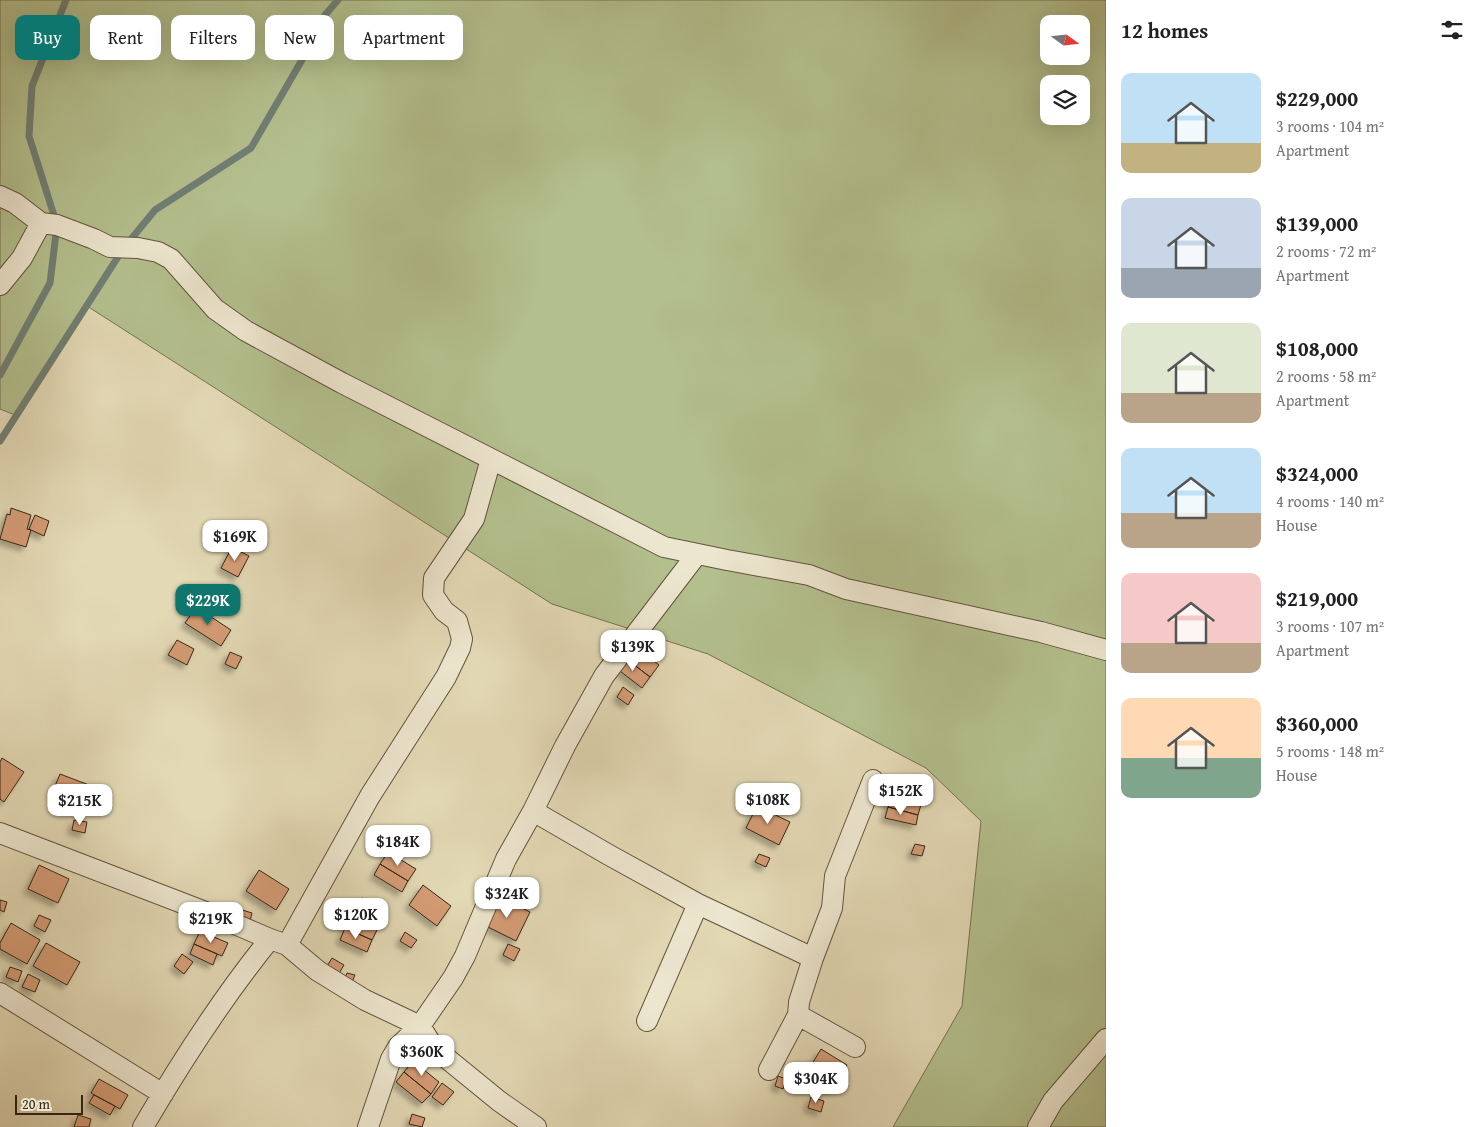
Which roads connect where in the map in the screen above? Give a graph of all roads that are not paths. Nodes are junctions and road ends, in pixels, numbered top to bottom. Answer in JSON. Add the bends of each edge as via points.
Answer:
{"nodes":[{"id":1,"x":0,"y":196,"type":"edge"},
{"id":2,"x":41,"y":223,"type":"junction"},
{"id":3,"x":0,"y":285,"type":"edge"},
{"id":4,"x":491,"y":459,"type":"junction"},
{"id":5,"x":697,"y":554,"type":"junction"},
{"id":6,"x":1106,"y":650,"type":"edge"},
{"id":7,"x":873,"y":780,"type":"dead end"},
{"id":8,"x":533,"y":811,"type":"junction"},
{"id":9,"x":0,"y":833,"type":"edge"},
{"id":10,"x":698,"y":904,"type":"junction"},
{"id":11,"x":278,"y":942,"type":"junction"},
{"id":12,"x":812,"y":958,"type":"junction"},
{"id":13,"x":0,"y":993,"type":"edge"},
{"id":14,"x":798,"y":1015,"type":"junction"},
{"id":15,"x":647,"y":1021,"type":"dead end"},
{"id":16,"x":420,"y":1026,"type":"junction"},
{"id":17,"x":1106,"y":1038,"type":"edge"},
{"id":18,"x":855,"y":1046,"type":"dead end"},
{"id":19,"x":769,"y":1070,"type":"dead end"},
{"id":20,"x":162,"y":1094,"type":"junction"},
{"id":21,"x":143,"y":1127,"type":"edge"},
{"id":22,"x":368,"y":1127,"type":"edge"},
{"id":23,"x":536,"y":1127,"type":"edge"},
{"id":24,"x":1038,"y":1127,"type":"edge"}],
"edges":[{"from":1,"to":2,"type":"street","via":[[15,202]]},
{"from":2,"to":3,"type":"street","via":[[22,258]]},
{"from":2,"to":4,"type":"street","via":[[57,225],[110,247],[158,252],[171,259],[215,309],[246,331]]},
{"from":4,"to":5,"type":"street","via":[[664,546]]},
{"from":4,"to":11,"type":"street","via":[[474,519],[434,578],[433,595],[444,611],[458,621],[462,639],[460,648],[446,677]]},
{"from":5,"to":6,"type":"street","via":[[809,575],[846,589],[1041,632]]},
{"from":5,"to":8,"type":"street","via":[[604,676],[564,746]]},
{"from":7,"to":12,"type":"street","via":[[836,876],[832,908]]},
{"from":8,"to":10,"type":"street"},
{"from":8,"to":16,"type":"street","via":[[506,859],[465,956]]},
{"from":9,"to":11,"type":"street"},
{"from":10,"to":12,"type":"street"},
{"from":10,"to":15,"type":"street"},
{"from":11,"to":16,"type":"street","via":[[318,972],[364,1000]]},
{"from":11,"to":20,"type":"street","via":[[249,965]]},
{"from":12,"to":14,"type":"street"},
{"from":13,"to":20,"type":"street"},
{"from":14,"to":18,"type":"street"},
{"from":14,"to":19,"type":"street"},
{"from":16,"to":22,"type":"street","via":[[398,1047],[391,1059]]},
{"from":16,"to":23,"type":"street","via":[[434,1048]]},
{"from":17,"to":24,"type":"street","via":[[1053,1101]]},
{"from":20,"to":21,"type":"street"}]}
